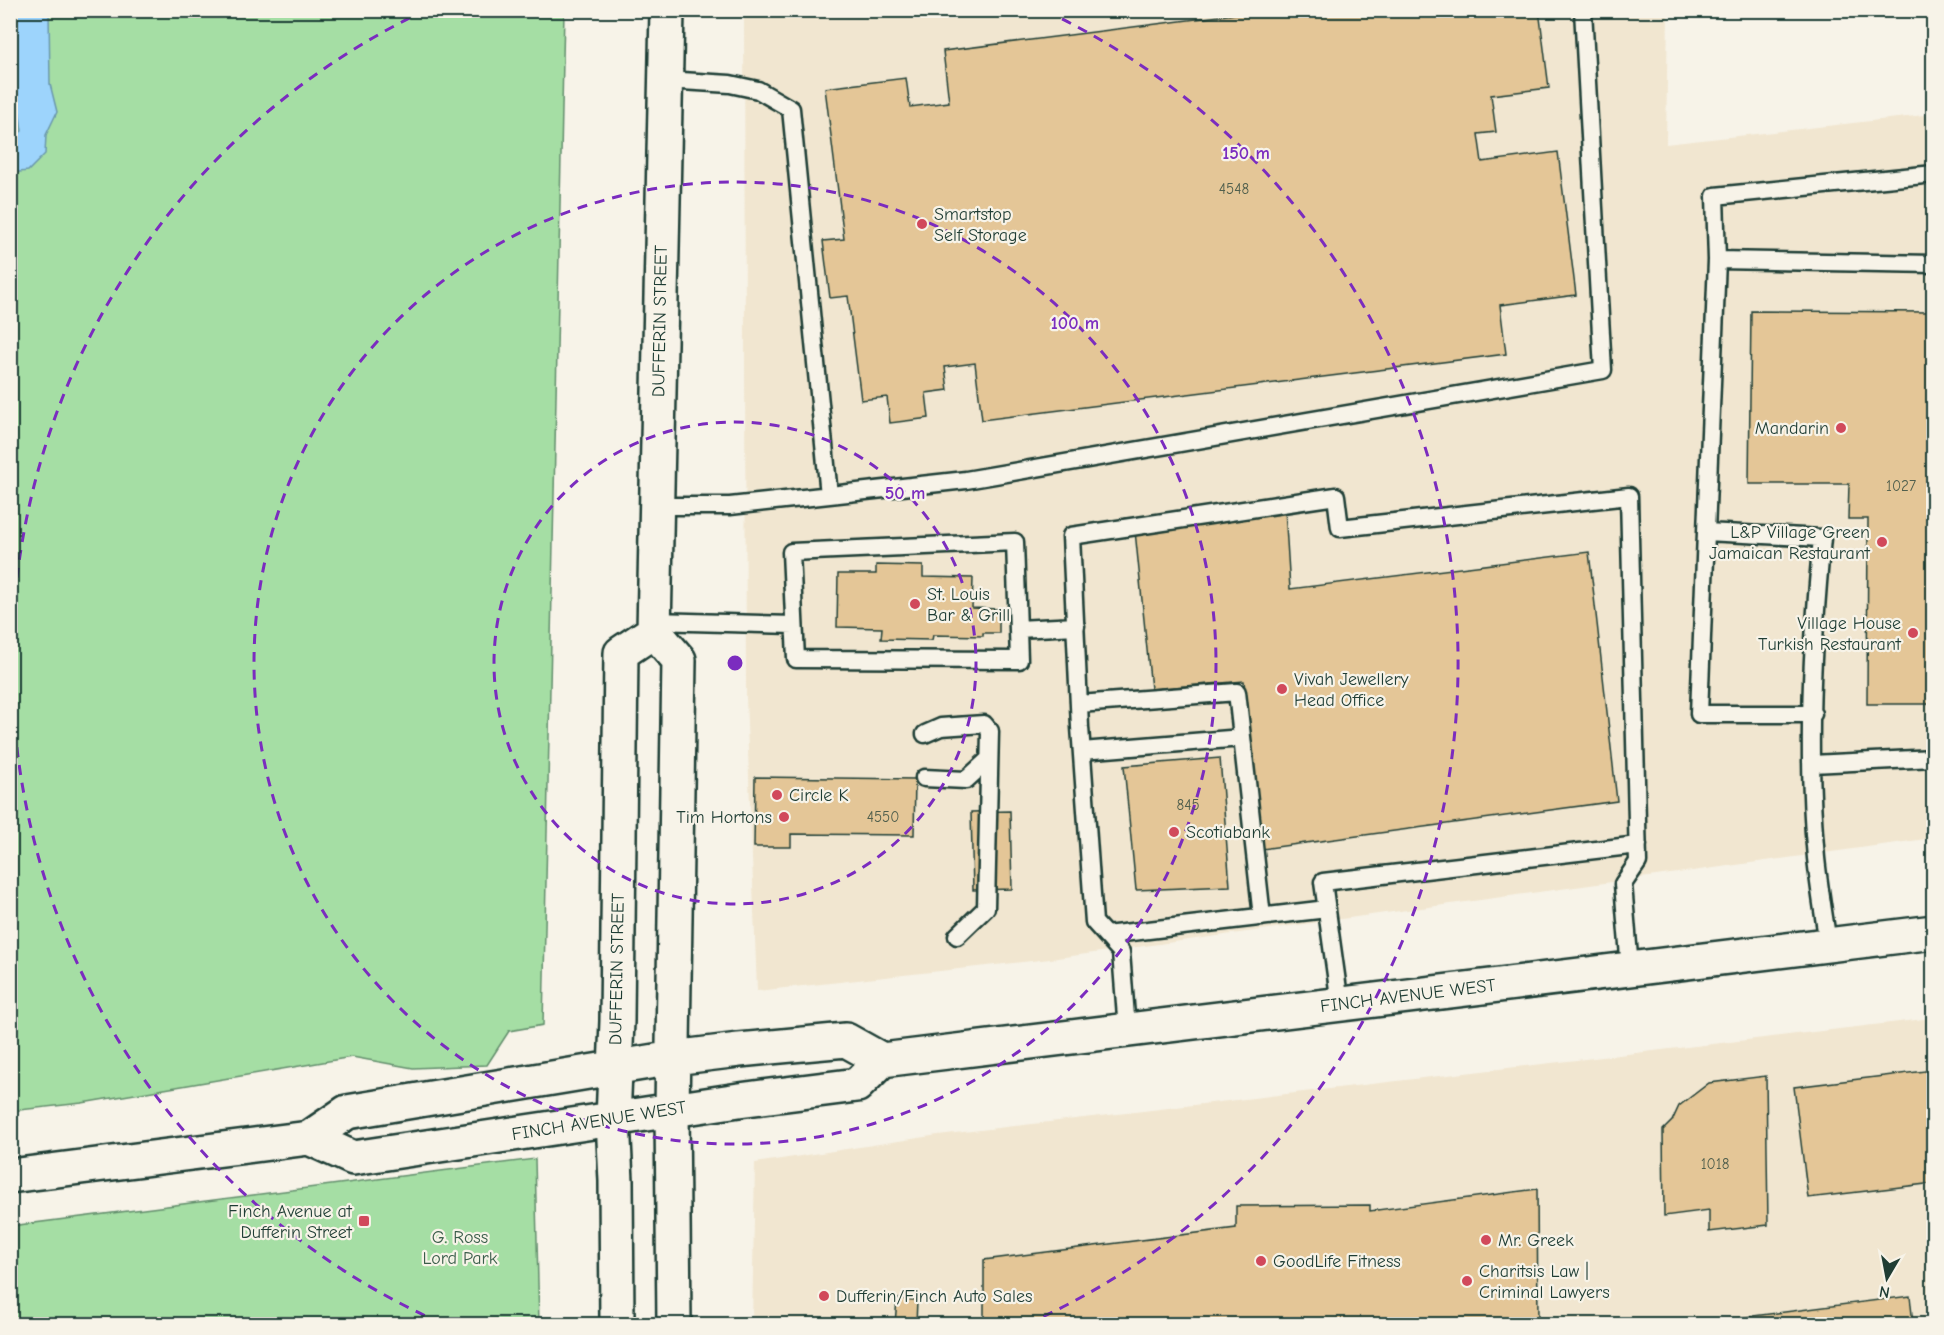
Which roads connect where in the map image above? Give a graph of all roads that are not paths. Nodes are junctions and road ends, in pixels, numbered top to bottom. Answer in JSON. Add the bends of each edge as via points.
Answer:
{"nodes":[{"id":1,"x":667,"y":10,"type":"edge"},
{"id":2,"x":1583,"y":10,"type":"edge"},
{"id":3,"x":665,"y":80,"type":"junction"},
{"id":4,"x":1934,"y":174,"type":"edge"},
{"id":5,"x":1717,"y":260,"type":"junction"},
{"id":6,"x":1934,"y":264,"type":"edge"},
{"id":7,"x":829,"y":495,"type":"junction"},
{"id":8,"x":656,"y":506,"type":"junction"},
{"id":9,"x":1706,"y":532,"type":"junction"},
{"id":10,"x":794,"y":625,"type":"junction"},
{"id":11,"x":654,"y":626,"type":"junction"},
{"id":12,"x":1076,"y":627,"type":"junction"},
{"id":13,"x":1018,"y":629,"type":"junction"},
{"id":14,"x":1079,"y":704,"type":"junction"},
{"id":15,"x":1813,"y":714,"type":"junction"},
{"id":16,"x":925,"y":734,"type":"dead end"},
{"id":17,"x":1242,"y":738,"type":"junction"},
{"id":18,"x":1082,"y":751,"type":"junction"},
{"id":19,"x":1934,"y":758,"type":"edge"},
{"id":20,"x":989,"y":759,"type":"junction"},
{"id":21,"x":1812,"y":764,"type":"junction"},
{"id":22,"x":924,"y":778,"type":"dead end"},
{"id":23,"x":1638,"y":844,"type":"junction"},
{"id":24,"x":1328,"y":909,"type":"junction"},
{"id":25,"x":1262,"y":917,"type":"junction"},
{"id":26,"x":1934,"y":932,"type":"edge"},
{"id":27,"x":1106,"y":935,"type":"junction"},
{"id":28,"x":957,"y":936,"type":"dead end"},
{"id":29,"x":1828,"y":944,"type":"junction"},
{"id":30,"x":1630,"y":969,"type":"junction"},
{"id":31,"x":1340,"y":1004,"type":"junction"},
{"id":32,"x":1127,"y":1030,"type":"junction"},
{"id":33,"x":673,"y":1058,"type":"junction"},
{"id":34,"x":882,"y":1060,"type":"junction"},
{"id":35,"x":615,"y":1068,"type":"junction"},
{"id":36,"x":672,"y":1110,"type":"junction"},
{"id":37,"x":613,"y":1120,"type":"junction"},
{"id":38,"x":309,"y":1138,"type":"junction"},
{"id":39,"x":10,"y":1176,"type":"edge"},
{"id":40,"x":617,"y":1324,"type":"edge"},
{"id":41,"x":674,"y":1324,"type":"edge"}],
"edges":[{"from":1,"to":3,"type":"main road","name":"DUFFERIN STREET"},
{"from":2,"to":7,"type":"lane","via":[[1603,370],[966,480]]},
{"from":3,"to":7,"type":"lane","via":[[758,90],[790,109]]},
{"from":3,"to":8,"type":"main road","name":"DUFFERIN STREET"},
{"from":4,"to":5,"type":"lane","via":[[1715,196]]},
{"from":5,"to":6,"type":"lane"},
{"from":5,"to":9,"type":"lane"},
{"from":7,"to":8,"type":"lane","via":[[730,506]]},
{"from":8,"to":11,"type":"main road","name":"DUFFERIN STREET"},
{"from":9,"to":15,"type":"lane","via":[[1822,538],[1814,625]]},
{"from":9,"to":15,"type":"lane","via":[[1699,714]]},
{"from":10,"to":11,"type":"lane"},
{"from":10,"to":13,"type":"lane","via":[[796,659],[1019,660]]},
{"from":10,"to":13,"type":"lane","via":[[791,552],[1015,542]]},
{"from":11,"to":33,"type":"main road","via":[[679,660]]},
{"from":11,"to":35,"type":"main road","name":"DUFFERIN STREET","via":[[621,653]]},
{"from":12,"to":13,"type":"lane"},
{"from":12,"to":14,"type":"lane"},
{"from":12,"to":23,"type":"lane","via":[[1071,536],[1336,496],[1340,528],[1629,496]]},
{"from":14,"to":17,"type":"lane","via":[[1237,692]]},
{"from":14,"to":18,"type":"lane"},
{"from":15,"to":21,"type":"lane"},
{"from":16,"to":20,"type":"lane","via":[[941,727],[984,724],[990,731]]},
{"from":17,"to":18,"type":"lane"},
{"from":17,"to":25,"type":"lane"},
{"from":18,"to":27,"type":"lane","via":[[1094,922]]},
{"from":19,"to":21,"type":"lane"},
{"from":20,"to":22,"type":"lane","via":[[966,780]]},
{"from":20,"to":28,"type":"lane","via":[[986,908]]},
{"from":21,"to":29,"type":"lane","via":[[1816,857]]},
{"from":23,"to":24,"type":"lane","via":[[1323,882]]},
{"from":23,"to":30,"type":"lane","via":[[1638,862],[1623,884]]},
{"from":24,"to":25,"type":"lane"},
{"from":24,"to":31,"type":"lane"},
{"from":25,"to":27,"type":"lane"},
{"from":26,"to":29,"type":"main road","name":"FINCH AVENUE WEST"},
{"from":27,"to":32,"type":"lane","via":[[1121,952]]},
{"from":29,"to":30,"type":"main road","name":"FINCH AVENUE WEST"},
{"from":30,"to":31,"type":"main road","name":"FINCH AVENUE WEST"},
{"from":31,"to":32,"type":"main road","name":"FINCH AVENUE WEST"},
{"from":32,"to":34,"type":"main road","name":"FINCH AVENUE WEST"},
{"from":33,"to":34,"type":"main road","via":[[846,1040]]},
{"from":33,"to":35,"type":"main road"},
{"from":33,"to":36,"type":"main road"},
{"from":34,"to":36,"type":"main road","name":"FINCH AVENUE WEST","via":[[857,1085]]},
{"from":35,"to":37,"type":"main road","name":"DUFFERIN STREET"},
{"from":35,"to":38,"type":"main road","via":[[347,1112]]},
{"from":36,"to":37,"type":"main road","name":"FINCH AVENUE WEST"},
{"from":36,"to":41,"type":"main road"},
{"from":37,"to":38,"type":"main road","name":"FINCH AVENUE WEST","via":[[352,1158]]},
{"from":37,"to":40,"type":"main road","name":"DUFFERIN STREET"},
{"from":38,"to":39,"type":"main road"}]}
